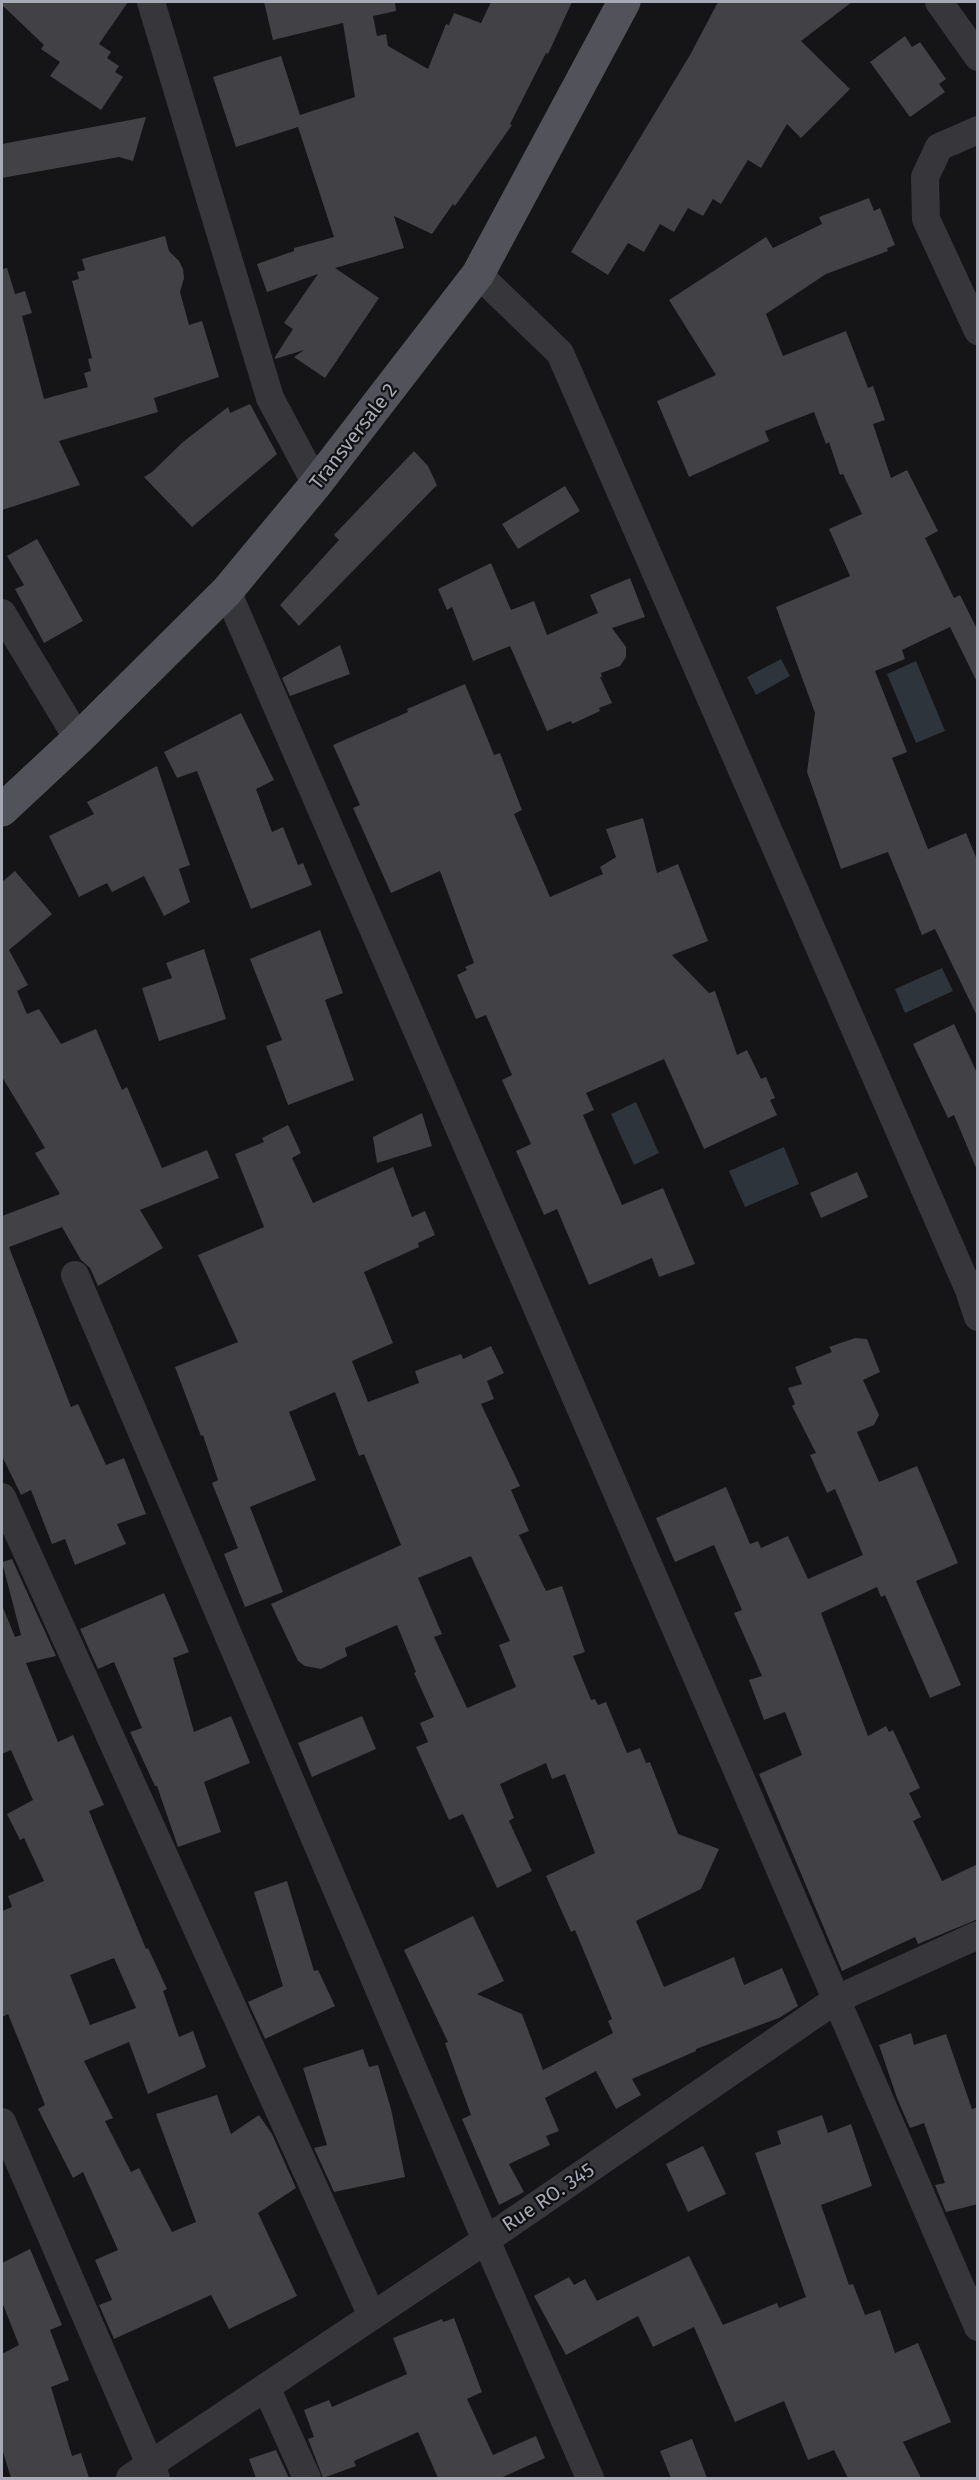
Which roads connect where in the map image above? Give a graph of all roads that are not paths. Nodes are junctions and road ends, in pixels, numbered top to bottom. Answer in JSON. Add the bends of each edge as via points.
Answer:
{"nodes":[{"id":1,"x":151,"y":2,"type":"edge"},
{"id":2,"x":624,"y":2,"type":"edge"},
{"id":3,"x":939,"y":2,"type":"edge"},
{"id":4,"x":978,"y":57,"type":"edge"},
{"id":5,"x":978,"y":130,"type":"edge"},
{"id":6,"x":478,"y":274,"type":"junction"},
{"id":7,"x":978,"y":331,"type":"edge"},
{"id":8,"x":316,"y":484,"type":"junction"},
{"id":9,"x":227,"y":591,"type":"junction"},
{"id":10,"x":2,"y":613,"type":"edge"},
{"id":11,"x":78,"y":739,"type":"junction"},
{"id":12,"x":2,"y":810,"type":"edge"},
{"id":13,"x":75,"y":1275,"type":"dead end"},
{"id":14,"x":978,"y":1317,"type":"edge"},
{"id":15,"x":2,"y":1497,"type":"edge"},
{"id":16,"x":978,"y":1935,"type":"edge"},
{"id":17,"x":837,"y":1999,"type":"junction"},
{"id":18,"x":2,"y":2122,"type":"edge"},
{"id":19,"x":486,"y":2240,"type":"junction"},
{"id":20,"x":372,"y":2316,"type":"junction"},
{"id":21,"x":978,"y":2327,"type":"edge"},
{"id":22,"x":266,"y":2386,"type":"junction"},
{"id":23,"x":145,"y":2474,"type":"edge"},
{"id":24,"x":307,"y":2478,"type":"edge"},
{"id":25,"x":590,"y":2478,"type":"edge"}],
"edges":[{"from":1,"to":8,"type":"street","via":[[270,398]]},
{"from":2,"to":6,"type":"main road","name":"Transversale 2"},
{"from":3,"to":4,"type":"street"},
{"from":5,"to":7,"type":"street","via":[[939,147],[925,177],[926,219]]},
{"from":6,"to":8,"type":"main road","name":"Transversale 2"},
{"from":6,"to":14,"type":"street","via":[[560,353]]},
{"from":8,"to":9,"type":"main road","name":"Transversale 2"},
{"from":9,"to":11,"type":"main road","name":"Transversale 2"},
{"from":9,"to":17,"type":"street"},
{"from":10,"to":11,"type":"street"},
{"from":11,"to":12,"type":"main road","name":"Transversale 2"},
{"from":13,"to":19,"type":"street"},
{"from":15,"to":20,"type":"street"},
{"from":16,"to":17,"type":"street","name":"Rue RO. 345"},
{"from":17,"to":19,"type":"street","name":"Rue RO. 345"},
{"from":17,"to":21,"type":"street"},
{"from":18,"to":23,"type":"street"},
{"from":19,"to":20,"type":"street","name":"Rue RO. 345"},
{"from":19,"to":25,"type":"street"},
{"from":20,"to":22,"type":"street","name":"Rue RO. 345"},
{"from":22,"to":23,"type":"street","name":"Rue RO. 345"},
{"from":22,"to":24,"type":"street"}]}
